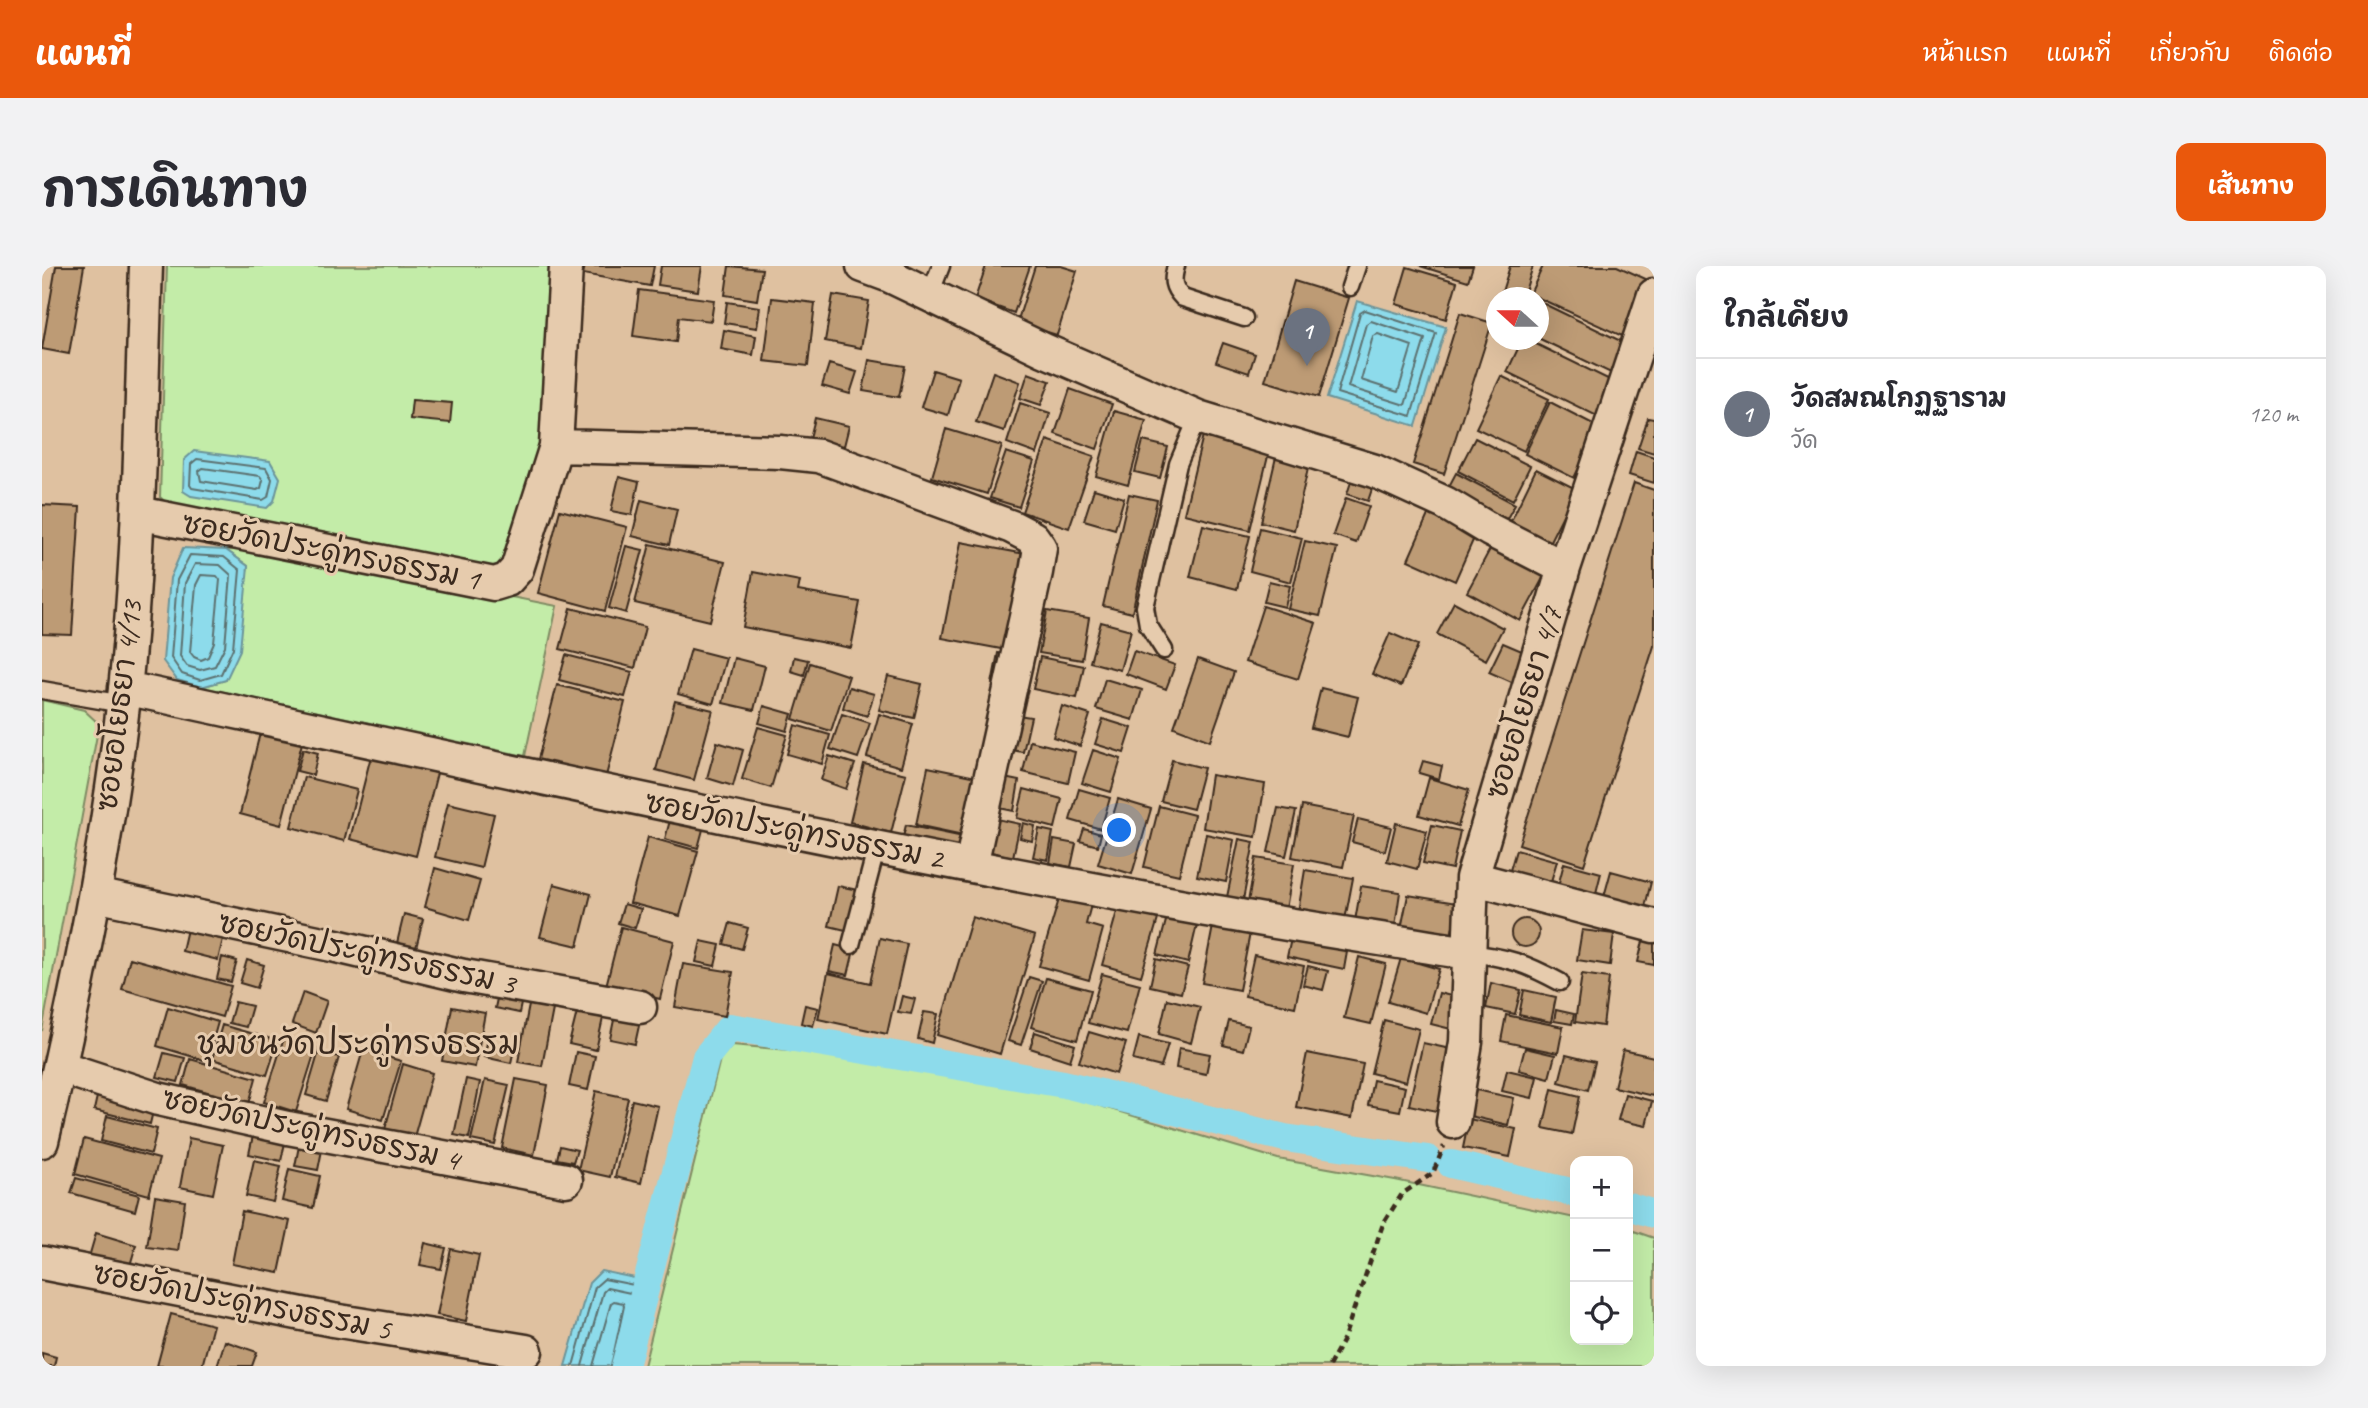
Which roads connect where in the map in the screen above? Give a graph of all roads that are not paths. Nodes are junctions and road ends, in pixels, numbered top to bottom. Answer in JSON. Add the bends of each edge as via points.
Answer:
{"nodes":[{"id":1,"x":146,"y":266,"type":"edge"},
{"id":2,"x":566,"y":266,"type":"edge"},
{"id":3,"x":863,"y":266,"type":"edge"},
{"id":4,"x":1176,"y":266,"type":"edge"},
{"id":5,"x":1357,"y":266,"type":"edge"},
{"id":6,"x":936,"y":280,"type":"edge"},
{"id":7,"x":1350,"y":287,"type":"dead end"},
{"id":8,"x":1654,"y":295,"type":"edge"},
{"id":9,"x":1244,"y":318,"type":"dead end"},
{"id":10,"x":1198,"y":417,"type":"junction"},
{"id":11,"x":556,"y":446,"type":"junction"},
{"id":12,"x":138,"y":513,"type":"junction"},
{"id":13,"x":1564,"y":568,"type":"junction"},
{"id":14,"x":1164,"y":650,"type":"dead end"},
{"id":15,"x":42,"y":691,"type":"edge"},
{"id":16,"x":124,"y":696,"type":"junction"},
{"id":17,"x":877,"y":846,"type":"junction"},
{"id":18,"x":971,"y":865,"type":"junction"},
{"id":19,"x":1472,"y":878,"type":"junction"},
{"id":20,"x":95,"y":895,"type":"junction"},
{"id":21,"x":1654,"y":926,"type":"edge"},
{"id":22,"x":851,"y":945,"type":"dead end"},
{"id":23,"x":1467,"y":953,"type":"junction"},
{"id":24,"x":1560,"y":982,"type":"dead end"},
{"id":25,"x":640,"y":1007,"type":"dead end"},
{"id":26,"x":60,"y":1067,"type":"junction"},
{"id":27,"x":1453,"y":1122,"type":"road end"},
{"id":28,"x":42,"y":1141,"type":"edge"},
{"id":29,"x":566,"y":1180,"type":"dead end"},
{"id":30,"x":42,"y":1263,"type":"edge"},
{"id":31,"x":526,"y":1351,"type":"dead end"}],
"edges":[{"from":1,"to":12,"type":"street","name":"ซอยอโยธยา 4/13"},
{"from":2,"to":11,"type":"street","name":"ซอยวัดประดู่ทรงธรรม 1"},
{"from":3,"to":6,"type":"street"},
{"from":4,"to":9,"type":"lane","via":[[1172,280],[1183,298]]},
{"from":5,"to":7,"type":"lane"},
{"from":6,"to":10,"type":"street","via":[[1044,350]]},
{"from":8,"to":13,"type":"street","name":"ซอยอโยธยา 4/7"},
{"from":10,"to":13,"type":"street","via":[[1375,471]]},
{"from":10,"to":14,"type":"lane","via":[[1178,464],[1145,607],[1148,625]]},
{"from":11,"to":12,"type":"street","name":"ซอยวัดประดู่ทรงธรรม 1","via":[[517,569],[494,584]]},
{"from":11,"to":18,"type":"street","via":[[820,456],[1033,538],[1040,548],[1036,572]]},
{"from":12,"to":16,"type":"street","name":"ซอยอโยธยา 4/13"},
{"from":13,"to":19,"type":"street","name":"ซอยอโยธยา 4/7"},
{"from":15,"to":16,"type":"lane"},
{"from":16,"to":17,"type":"street","name":"ซอยวัดประดู่ทรงธรรม 2"},
{"from":16,"to":20,"type":"street","name":"ซอยอโยธยา 4/13"},
{"from":17,"to":18,"type":"street","name":"ซอยวัดประดู่ทรงธรรม 2"},
{"from":17,"to":22,"type":"lane"},
{"from":18,"to":23,"type":"street","name":"ซอยวัดประดู่ทรงธรรม 2","via":[[1197,909]]},
{"from":19,"to":21,"type":"street"},
{"from":19,"to":23,"type":"street","name":"ซอยอโยธยา 4/7"},
{"from":20,"to":25,"type":"street","name":"ซอยวัดประดู่ทรงธรรม 3","via":[[464,976]]},
{"from":20,"to":26,"type":"street","name":"ซอยอโยธยา 4/13"},
{"from":23,"to":24,"type":"lane","via":[[1528,964]]},
{"from":23,"to":27,"type":"street","name":"ซอยอโยธยา 4/7","via":[[1466,1042]]},
{"from":26,"to":28,"type":"street","name":"ซอยอโยธยา 4/13"},
{"from":26,"to":29,"type":"street","name":"ซอยวัดประดู่ทรงธรรม 4","via":[[158,1098],[288,1128]]},
{"from":30,"to":31,"type":"street","name":"ซอยวัดประดู่ทรงธรรม 5","via":[[333,1320]]}]}
